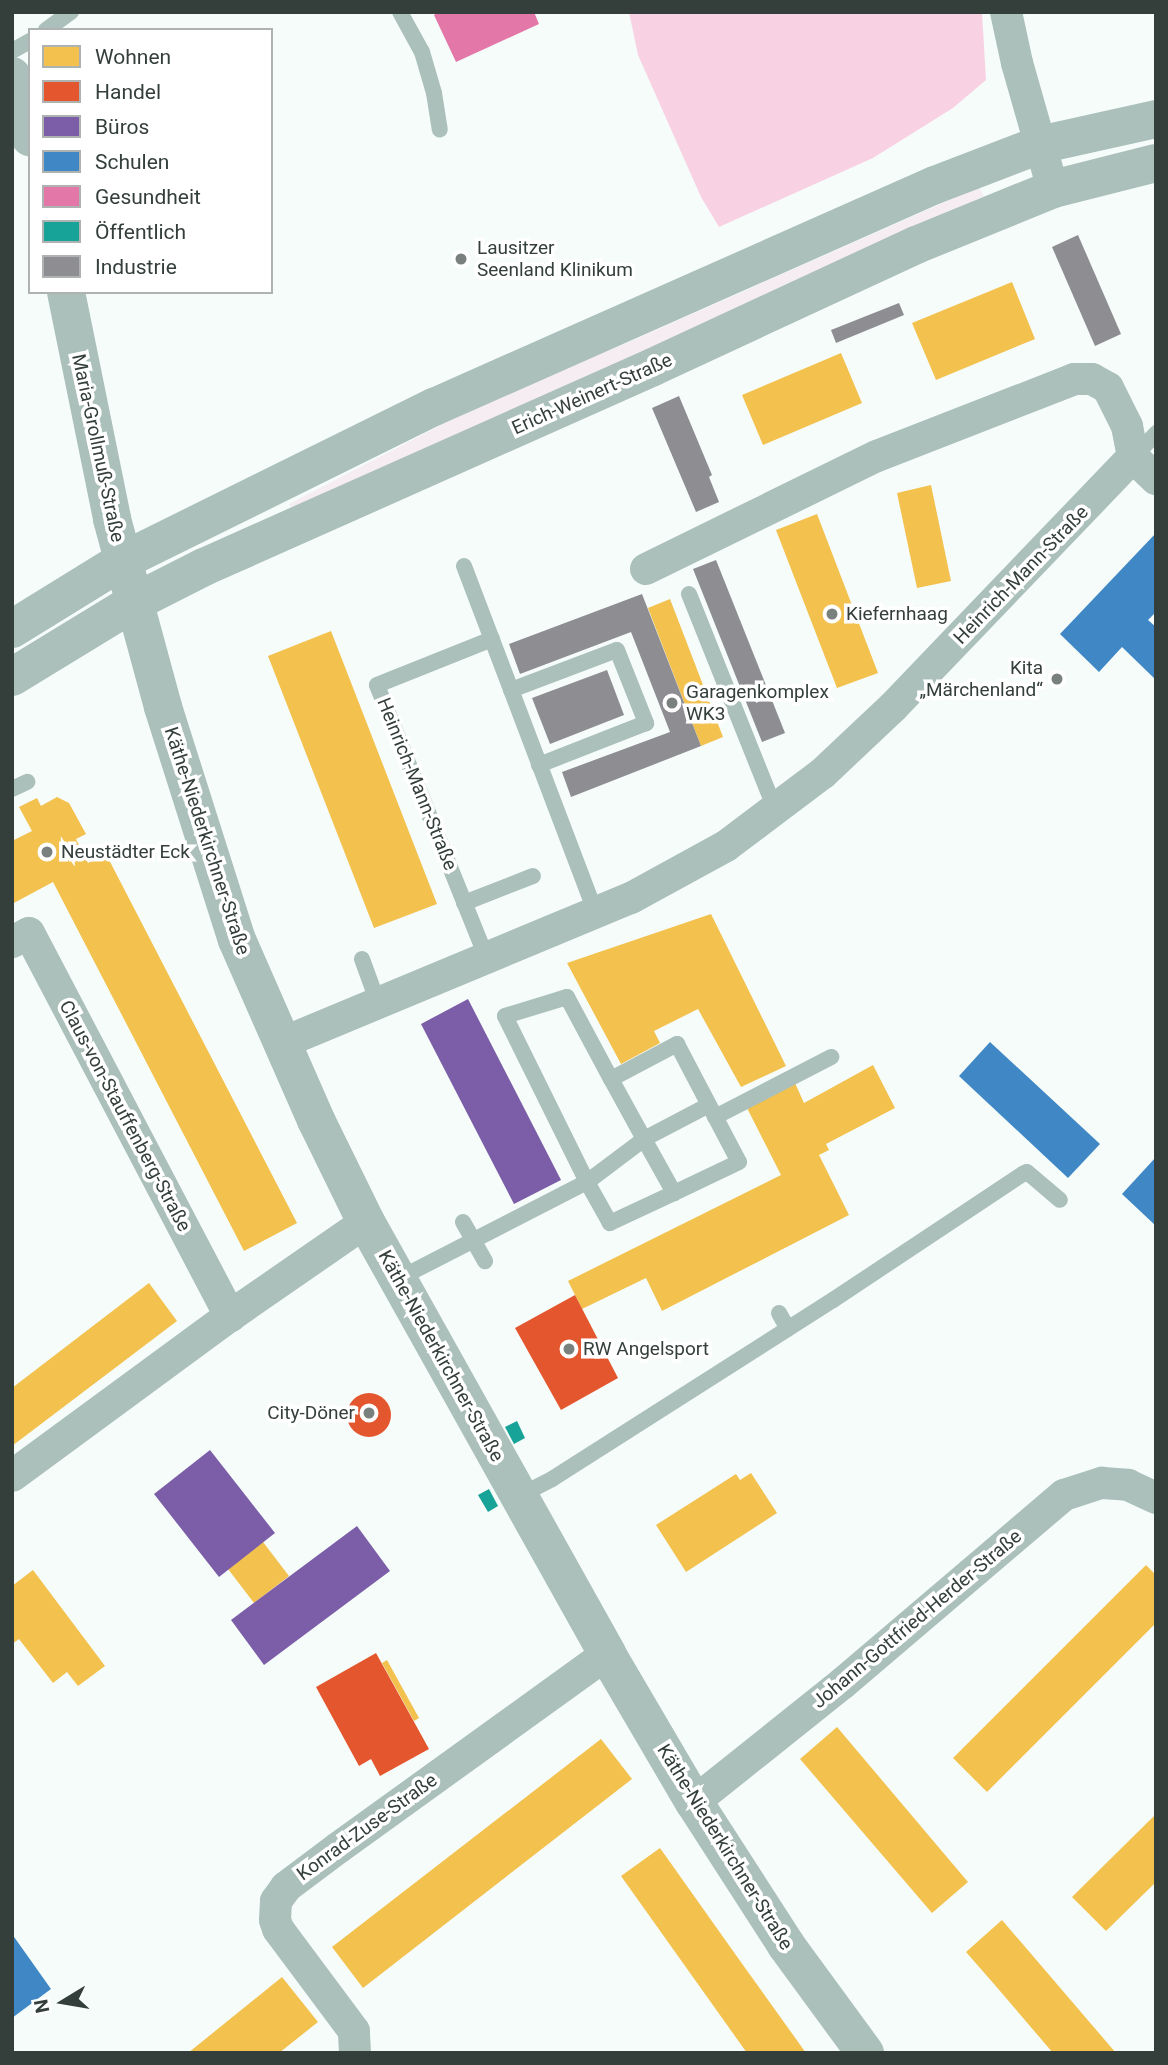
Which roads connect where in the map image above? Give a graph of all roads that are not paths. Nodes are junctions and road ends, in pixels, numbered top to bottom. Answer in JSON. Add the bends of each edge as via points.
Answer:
{"nodes":[{"id":1,"x":71,"y":12,"type":"edge"},
{"id":2,"x":400,"y":12,"type":"edge"},
{"id":3,"x":1006,"y":12,"type":"edge"},
{"id":4,"x":50,"y":28,"type":"edge"},
{"id":5,"x":28,"y":42,"type":"edge"},
{"id":6,"x":12,"y":51,"type":"edge"},
{"id":7,"x":12,"y":76,"type":"edge"},
{"id":8,"x":1156,"y":119,"type":"edge"},
{"id":9,"x":28,"y":130,"type":"edge"},
{"id":10,"x":440,"y":130,"type":"dead end"},
{"id":11,"x":1040,"y":145,"type":"junction"},
{"id":12,"x":1156,"y":163,"type":"edge"},
{"id":13,"x":1053,"y":189,"type":"junction"},
{"id":14,"x":66,"y":294,"type":"edge"},
{"id":15,"x":1156,"y":433,"type":"edge"},
{"id":16,"x":1145,"y":468,"type":"edge"},
{"id":17,"x":122,"y":561,"type":"junction"},
{"id":18,"x":464,"y":566,"type":"dead end"},
{"id":19,"x":646,"y":569,"type":"dead end"},
{"id":20,"x":689,"y":594,"type":"dead end"},
{"id":21,"x":133,"y":603,"type":"junction"},
{"id":22,"x":12,"y":629,"type":"edge"},
{"id":23,"x":492,"y":639,"type":"junction"},
{"id":24,"x":12,"y":677,"type":"edge"},
{"id":25,"x":511,"y":690,"type":"junction"},
{"id":26,"x":539,"y":765,"type":"junction"},
{"id":27,"x":776,"y":811,"type":"junction"},
{"id":28,"x":533,"y":876,"type":"dead end"},
{"id":29,"x":464,"y":903,"type":"junction"},
{"id":30,"x":596,"y":913,"type":"junction"},
{"id":31,"x":12,"y":942,"type":"edge"},
{"id":32,"x":362,"y":959,"type":"dead end"},
{"id":33,"x":487,"y":959,"type":"junction"},
{"id":34,"x":378,"y":1003,"type":"junction"},
{"id":35,"x":282,"y":1043,"type":"junction"},
{"id":36,"x":831,"y":1057,"type":"dead end"},
{"id":37,"x":611,"y":1079,"type":"junction"},
{"id":38,"x":712,"y":1111,"type":"junction"},
{"id":39,"x":645,"y":1139,"type":"junction"},
{"id":40,"x":587,"y":1182,"type":"junction"},
{"id":41,"x":674,"y":1193,"type":"junction"},
{"id":42,"x":1060,"y":1200,"type":"dead end"},
{"id":43,"x":366,"y":1222,"type":"junction"},
{"id":44,"x":463,"y":1222,"type":"dead end"},
{"id":45,"x":473,"y":1240,"type":"junction"},
{"id":46,"x":485,"y":1261,"type":"dead end"},
{"id":47,"x":398,"y":1279,"type":"junction"},
{"id":48,"x":779,"y":1313,"type":"dead end"},
{"id":49,"x":230,"y":1316,"type":"junction"},
{"id":50,"x":788,"y":1329,"type":"junction"},
{"id":51,"x":12,"y":1476,"type":"edge"},
{"id":52,"x":519,"y":1496,"type":"junction"},
{"id":53,"x":1156,"y":1498,"type":"edge"},
{"id":54,"x":607,"y":1654,"type":"junction"},
{"id":55,"x":694,"y":1802,"type":"junction"},
{"id":56,"x":355,"y":2053,"type":"edge"},
{"id":57,"x":865,"y":2053,"type":"edge"}],
"edges":[{"from":1,"to":4,"type":"lane"},
{"from":2,"to":10,"type":"lane","via":[[422,52]]},
{"from":3,"to":11,"type":"street"},
{"from":5,"to":6,"type":"lane"},
{"from":7,"to":9,"type":"street"},
{"from":8,"to":11,"type":"street"},
{"from":11,"to":13,"type":"street"},
{"from":11,"to":17,"type":"street","via":[[935,185],[434,407]]},
{"from":12,"to":13,"type":"street","name":"Erich-Weinert-Straße"},
{"from":13,"to":21,"type":"street","name":"Erich-Weinert-Straße","via":[[916,244]]},
{"from":14,"to":17,"type":"street","name":"Maria-Grollmuß-Straße"},
{"from":15,"to":16,"type":"lane","name":"Heinrich-Mann-Straße"},
{"from":16,"to":19,"type":"street","via":[[1108,388],[1092,379],[1074,379],[877,456]]},
{"from":16,"to":27,"type":"street","name":"Heinrich-Mann-Straße","via":[[823,773]]},
{"from":17,"to":21,"type":"street","name":"Maria-Grollmuß-Straße"},
{"from":17,"to":22,"type":"street"},
{"from":18,"to":23,"type":"lane"},
{"from":20,"to":27,"type":"lane"},
{"from":21,"to":24,"type":"street"},
{"from":21,"to":35,"type":"street","name":"Käthe-Niederkirchner-Straße","via":[[237,940]]},
{"from":23,"to":25,"type":"lane"},
{"from":23,"to":29,"type":"lane","name":"Heinrich-Mann-Straße","via":[[377,685]]},
{"from":25,"to":26,"type":"lane"},
{"from":25,"to":26,"type":"lane","via":[[617,650],[646,723]]},
{"from":26,"to":30,"type":"lane"},
{"from":27,"to":30,"type":"street","name":"Heinrich-Mann-Straße","via":[[678,875]]},
{"from":28,"to":29,"type":"lane"},
{"from":29,"to":33,"type":"lane","name":"Heinrich-Mann-Straße"},
{"from":30,"to":33,"type":"street","name":"Heinrich-Mann-Straße"},
{"from":31,"to":49,"type":"street","name":"Claus-von-Stauffenberg-Straße","via":[[29,933]]},
{"from":32,"to":34,"type":"lane"},
{"from":33,"to":34,"type":"street","name":"Heinrich-Mann-Straße"},
{"from":34,"to":35,"type":"street","name":"Heinrich-Mann-Straße"},
{"from":35,"to":43,"type":"street","name":"Käthe-Niederkirchner-Straße"},
{"from":36,"to":38,"type":"lane"},
{"from":37,"to":38,"type":"lane","via":[[677,1044]]},
{"from":37,"to":39,"type":"lane"},
{"from":37,"to":40,"type":"lane","via":[[567,997],[505,1016]]},
{"from":38,"to":39,"type":"lane"},
{"from":38,"to":41,"type":"lane","via":[[740,1162]]},
{"from":39,"to":40,"type":"lane"},
{"from":39,"to":41,"type":"lane"},
{"from":40,"to":41,"type":"lane","via":[[610,1223]]},
{"from":40,"to":45,"type":"lane"},
{"from":42,"to":50,"type":"lane","via":[[1027,1172]]},
{"from":43,"to":47,"type":"street","name":"Käthe-Niederkirchner-Straße"},
{"from":43,"to":49,"type":"street"},
{"from":44,"to":45,"type":"lane"},
{"from":45,"to":46,"type":"lane"},
{"from":45,"to":47,"type":"lane"},
{"from":47,"to":52,"type":"street","name":"Käthe-Niederkirchner-Straße"},
{"from":48,"to":50,"type":"lane"},
{"from":49,"to":51,"type":"street"},
{"from":50,"to":52,"type":"lane"},
{"from":52,"to":54,"type":"street","name":"Käthe-Niederkirchner-Straße"},
{"from":53,"to":55,"type":"street","name":"Johann-Gottfried-Herder-Straße","via":[[1128,1485],[1102,1483],[1064,1495],[843,1683]]},
{"from":54,"to":55,"type":"street","name":"Käthe-Niederkirchner-Straße"},
{"from":54,"to":56,"type":"street","name":"Konrad-Zuse-Straße","via":[[338,1847],[286,1887],[276,1901],[278,1928],[354,2031]]},
{"from":55,"to":57,"type":"street","name":"Käthe-Niederkirchner-Straße","via":[[786,1945]]}]}
